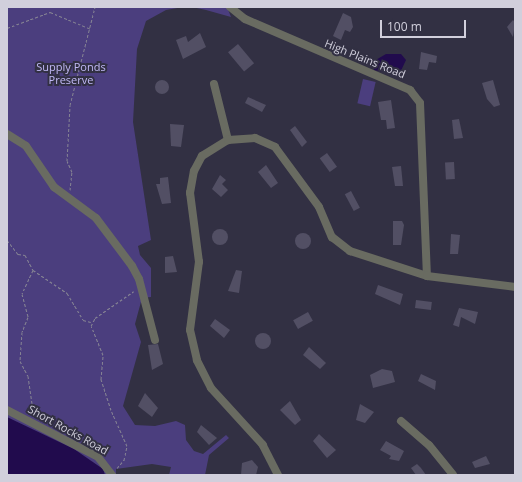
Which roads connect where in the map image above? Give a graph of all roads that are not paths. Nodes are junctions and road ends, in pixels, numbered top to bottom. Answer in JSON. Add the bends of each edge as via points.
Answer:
{"nodes":[{"id":1,"x":230,"y":7,"type":"edge"},
{"id":2,"x":214,"y":84,"type":"dead end"},
{"id":3,"x":7,"y":134,"type":"edge"},
{"id":4,"x":228,"y":140,"type":"junction"},
{"id":5,"x":427,"y":276,"type":"junction"},
{"id":6,"x":515,"y":287,"type":"edge"},
{"id":7,"x":155,"y":340,"type":"dead end"},
{"id":8,"x":7,"y":410,"type":"edge"},
{"id":9,"x":402,"y":421,"type":"dead end"},
{"id":10,"x":111,"y":473,"type":"edge"},
{"id":11,"x":278,"y":475,"type":"edge"},
{"id":12,"x":453,"y":475,"type":"edge"}],
"edges":[{"from":1,"to":5,"type":"street","name":"High Plains Road","via":[[245,19],[410,90],[420,103]]},
{"from":2,"to":4,"type":"street"},
{"from":3,"to":7,"type":"street","via":[[26,146],[54,187],[69,194],[96,218],[136,272]]},
{"from":4,"to":5,"type":"street","via":[[256,138],[275,147],[319,207],[332,237],[350,251]]},
{"from":4,"to":11,"type":"street","via":[[202,156],[194,171],[190,193],[199,262],[190,330],[197,360],[211,388],[263,444]]},
{"from":5,"to":6,"type":"street"},
{"from":8,"to":10,"type":"street","name":"Short Rocks Road","via":[[98,457]]},
{"from":9,"to":12,"type":"street","via":[[429,445]]}]}
